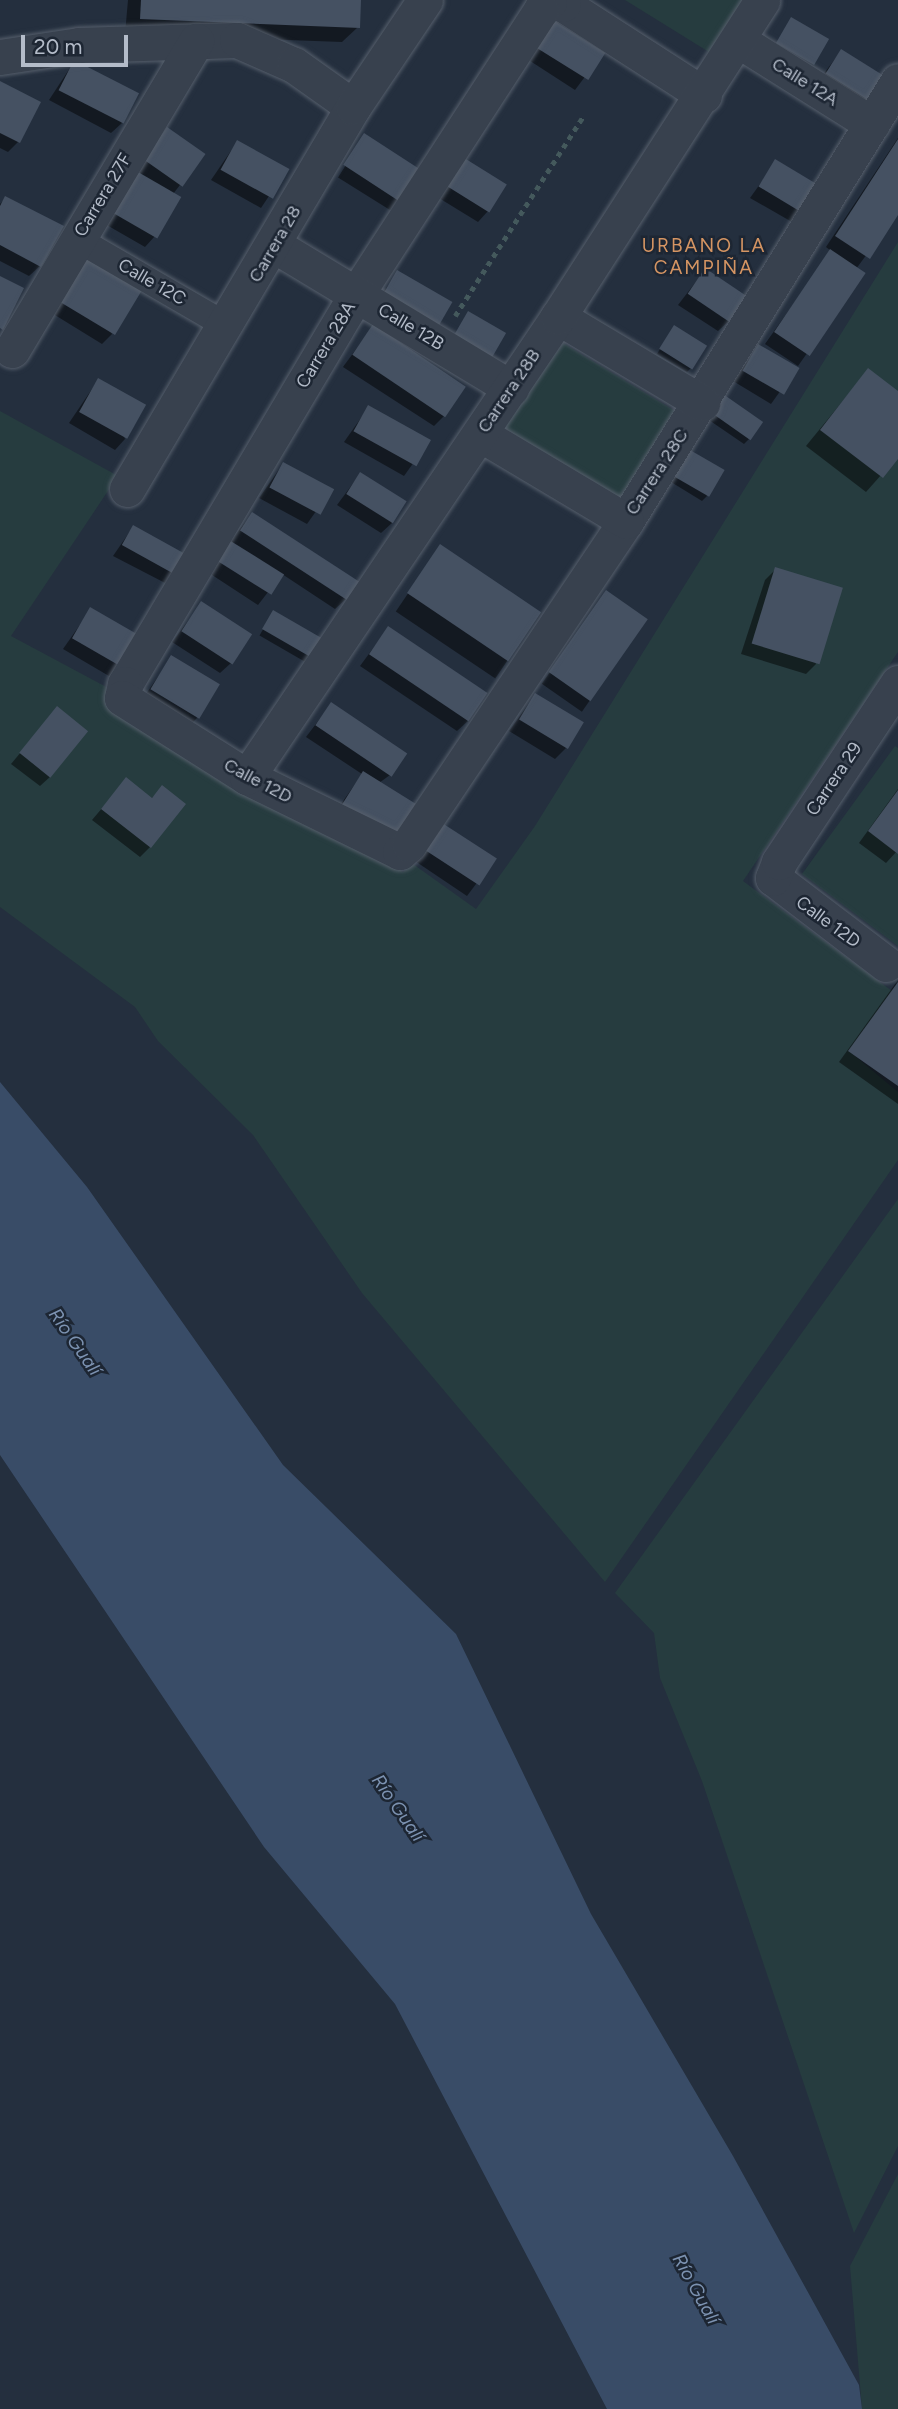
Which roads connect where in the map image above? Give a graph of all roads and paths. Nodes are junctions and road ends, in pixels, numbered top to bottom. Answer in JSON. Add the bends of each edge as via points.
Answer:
{"nodes":[{"id":1,"x":425,"y":0,"type":"edge"},
{"id":2,"x":762,"y":0,"type":"edge"},
{"id":3,"x":737,"y":40,"type":"junction"},
{"id":4,"x":195,"y":41,"type":"junction"},
{"id":5,"x":0,"y":57,"type":"edge"},
{"id":6,"x":898,"y":81,"type":"edge"},
{"id":7,"x":704,"y":95,"type":"junction"},
{"id":8,"x":353,"y":107,"type":"junction"},
{"id":9,"x":584,"y":115,"type":"dead end"},
{"id":10,"x":872,"y":124,"type":"junction"},
{"id":11,"x":76,"y":239,"type":"junction"},
{"id":12,"x":274,"y":245,"type":"junction"},
{"id":13,"x":356,"y":295,"type":"junction"},
{"id":14,"x":558,"y":317,"type":"junction"},
{"id":15,"x":227,"y":326,"type":"junction"},
{"id":16,"x":438,"y":343,"type":"junction"},
{"id":17,"x":12,"y":350,"type":"dead end"},
{"id":18,"x":511,"y":388,"type":"junction"},
{"id":19,"x":702,"y":403,"type":"junction"},
{"id":20,"x":480,"y":434,"type":"junction"},
{"id":21,"x":127,"y":489,"type":"dead end"},
{"id":22,"x":626,"y":521,"type":"junction"},
{"id":23,"x":898,"y":683,"type":"edge"},
{"id":24,"x":122,"y":698,"type":"joint"},
{"id":25,"x":886,"y":725,"type":"edge"},
{"id":26,"x":247,"y":777,"type":"junction"},
{"id":27,"x":400,"y":852,"type":"joint"},
{"id":28,"x":773,"y":878,"type":"joint"},
{"id":29,"x":886,"y":964,"type":"dead end"}],
"edges":[{"from":1,"to":8,"type":"street","name":"Carrera 28"},
{"from":2,"to":3,"type":"street","name":"Carrera 28B"},
{"from":3,"to":7,"type":"street","name":"Carrera 28B"},
{"from":3,"to":10,"type":"street","name":"Calle 12A"},
{"from":4,"to":5,"type":"street","via":[[79,45]]},
{"from":4,"to":8,"type":"street","via":[[237,40],[294,65]]},
{"from":4,"to":11,"type":"street","name":"Carrera 27F"},
{"from":6,"to":10,"type":"street","name":"Carrera 28C"},
{"from":7,"to":13,"type":"street","name":"Carrera 28A","via":[[563,4],[549,2]]},
{"from":7,"to":14,"type":"street","name":"Carrera 28B"},
{"from":8,"to":12,"type":"street","name":"Carrera 28"},
{"from":9,"to":16,"type":"path"},
{"from":10,"to":19,"type":"street","name":"Carrera 28C"},
{"from":11,"to":15,"type":"street","name":"Calle 12C"},
{"from":11,"to":17,"type":"street","name":"Carrera 27F"},
{"from":12,"to":13,"type":"street","name":"Calle 12B"},
{"from":12,"to":15,"type":"street","name":"Carrera 28"},
{"from":13,"to":16,"type":"street","name":"Calle 12B"},
{"from":13,"to":24,"type":"street","name":"Carrera 28A","via":[[125,684]]},
{"from":14,"to":18,"type":"street","name":"Carrera 28B"},
{"from":14,"to":19,"type":"street"},
{"from":15,"to":21,"type":"street","name":"Carrera 28"},
{"from":16,"to":18,"type":"street","name":"Calle 12B"},
{"from":18,"to":20,"type":"street","name":"Carrera 28B"},
{"from":19,"to":22,"type":"street","name":"Carrera 28C"},
{"from":20,"to":22,"type":"street"},
{"from":20,"to":26,"type":"street","name":"Carrera 28B"},
{"from":22,"to":27,"type":"street","name":"Carrera 28C","via":[[410,844]]},
{"from":23,"to":25,"type":"street","name":"Carrera 29"},
{"from":24,"to":26,"type":"street","name":"Calle 12D"},
{"from":25,"to":28,"type":"street","name":"Carrera 29","via":[[779,862]]},
{"from":26,"to":27,"type":"street","name":"Calle 12D"},
{"from":28,"to":29,"type":"street","name":"Calle 12D"}]}
